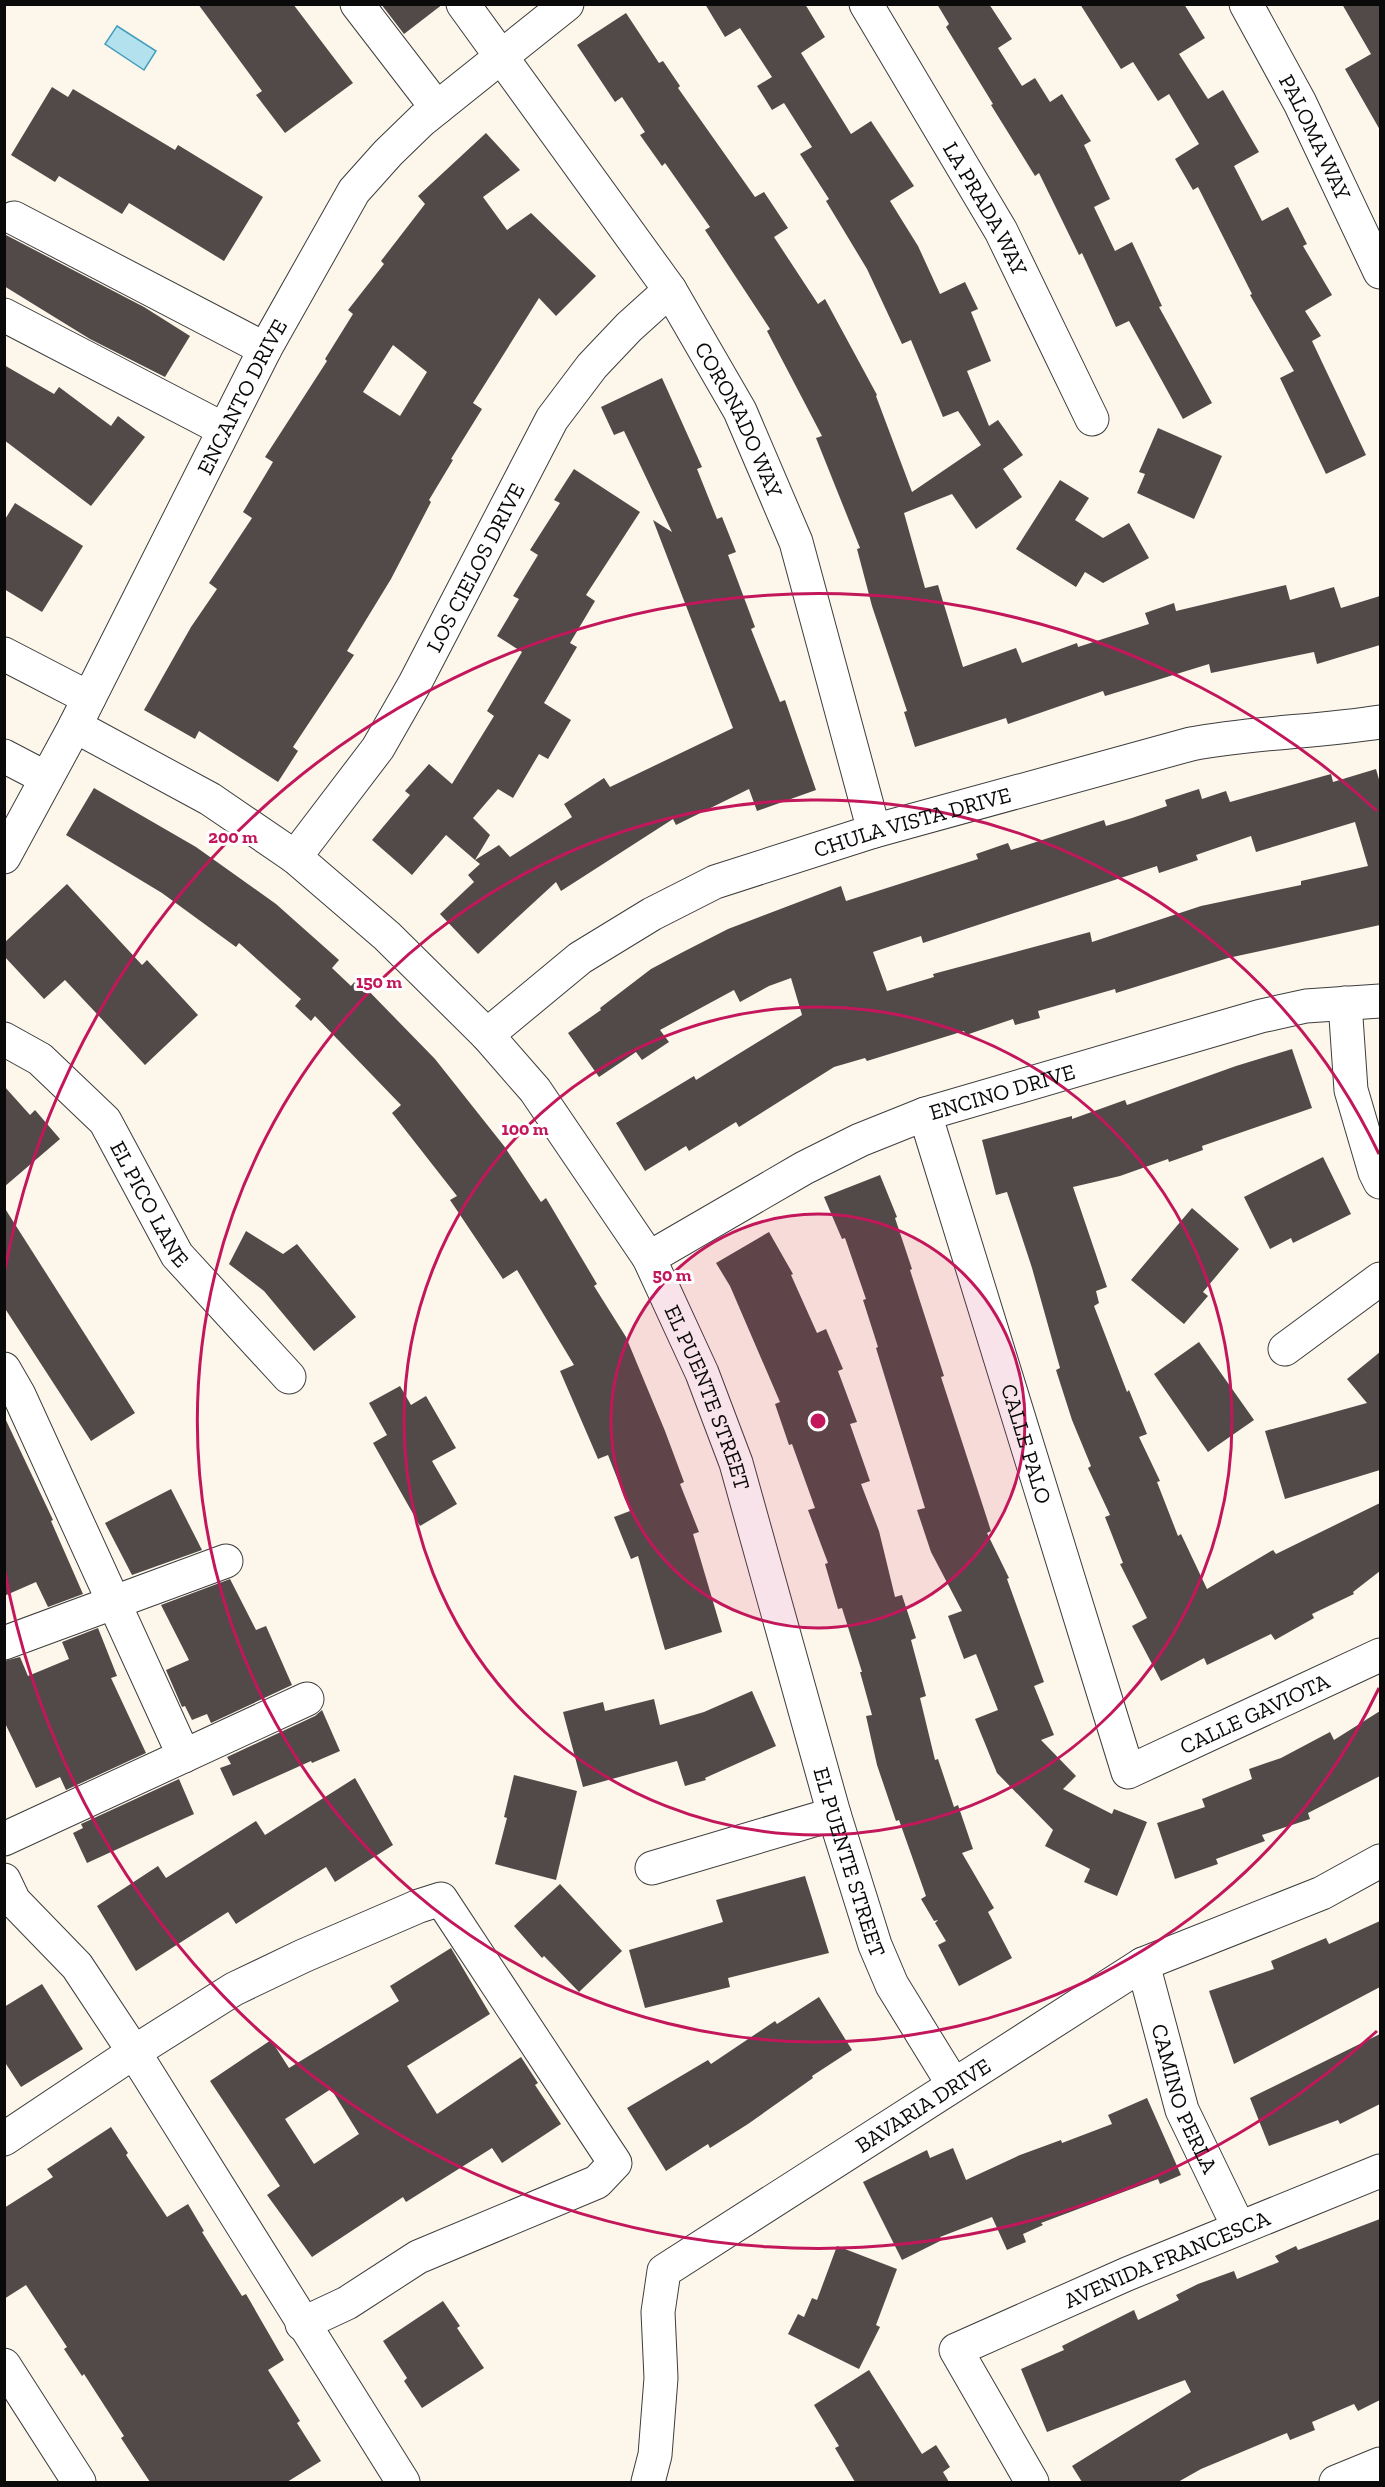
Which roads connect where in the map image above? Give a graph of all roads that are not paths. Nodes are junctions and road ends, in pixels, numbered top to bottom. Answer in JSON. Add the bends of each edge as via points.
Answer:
{"nodes":[{"id":1,"x":357,"y":4,"type":"edge"},
{"id":2,"x":463,"y":4,"type":"edge"},
{"id":3,"x":567,"y":4,"type":"edge"},
{"id":4,"x":866,"y":4,"type":"edge"},
{"id":5,"x":1246,"y":4,"type":"edge"},
{"id":6,"x":502,"y":56,"type":"junction"},
{"id":7,"x":437,"y":108,"type":"junction"},
{"id":8,"x":14,"y":218,"type":"dead end"},
{"id":9,"x":1380,"y":272,"type":"edge"},
{"id":10,"x":670,"y":290,"type":"junction"},
{"id":11,"x":4,"y":315,"type":"edge"},
{"id":12,"x":265,"y":349,"type":"junction"},
{"id":13,"x":1092,"y":419,"type":"dead end"},
{"id":14,"x":223,"y":429,"type":"junction"},
{"id":15,"x":4,"y":654,"type":"edge"},
{"id":16,"x":82,"y":712,"type":"junction"},
{"id":17,"x":1380,"y":722,"type":"edge"},
{"id":18,"x":4,"y":756,"type":"edge"},
{"id":19,"x":46,"y":778,"type":"junction"},
{"id":20,"x":874,"y":831,"type":"junction"},
{"id":21,"x":4,"y":857,"type":"edge"},
{"id":22,"x":295,"y":857,"type":"junction"},
{"id":23,"x":1380,"y":1001,"type":"edge"},
{"id":24,"x":1346,"y":1003,"type":"junction"},
{"id":25,"x":487,"y":1035,"type":"junction"},
{"id":26,"x":4,"y":1039,"type":"edge"},
{"id":27,"x":925,"y":1114,"type":"junction"},
{"id":28,"x":1380,"y":1182,"type":"edge"},
{"id":29,"x":649,"y":1258,"type":"junction"},
{"id":30,"x":1380,"y":1279,"type":"edge"},
{"id":31,"x":1285,"y":1348,"type":"dead end"},
{"id":32,"x":4,"y":1369,"type":"edge"},
{"id":33,"x":289,"y":1377,"type":"dead end"},
{"id":34,"x":226,"y":1561,"type":"dead end"},
{"id":35,"x":114,"y":1603,"type":"junction"},
{"id":36,"x":4,"y":1643,"type":"edge"},
{"id":37,"x":1380,"y":1655,"type":"edge"},
{"id":38,"x":307,"y":1699,"type":"dead end"},
{"id":39,"x":184,"y":1756,"type":"junction"},
{"id":40,"x":1128,"y":1772,"type":"joint"},
{"id":41,"x":834,"y":1814,"type":"junction"},
{"id":42,"x":4,"y":1839,"type":"edge"},
{"id":43,"x":1380,"y":1861,"type":"edge"},
{"id":44,"x":652,"y":1868,"type":"dead end"},
{"id":45,"x":9,"y":1890,"type":"edge"},
{"id":46,"x":1143,"y":1964,"type":"junction"},
{"id":47,"x":134,"y":2052,"type":"junction"},
{"id":48,"x":953,"y":2084,"type":"junction"},
{"id":49,"x":4,"y":2139,"type":"edge"},
{"id":50,"x":1380,"y":2171,"type":"edge"},
{"id":51,"x":1239,"y":2228,"type":"junction"},
{"id":52,"x":302,"y":2324,"type":"junction"},
{"id":53,"x":4,"y":2365,"type":"edge"},
{"id":54,"x":1380,"y":2464,"type":"edge"},
{"id":55,"x":79,"y":2482,"type":"edge"},
{"id":56,"x":403,"y":2482,"type":"edge"},
{"id":57,"x":648,"y":2482,"type":"edge"},
{"id":58,"x":1032,"y":2482,"type":"edge"},
{"id":59,"x":1336,"y":2482,"type":"edge"}],
"edges":[{"from":1,"to":7,"type":"street"},
{"from":2,"to":6,"type":"street","name":"CORONADO WAY"},
{"from":3,"to":6,"type":"street","name":"ENCANTO DRIVE"},
{"from":4,"to":13,"type":"street","name":"LA PRADA WAY","via":[[1001,231]]},
{"from":5,"to":9,"type":"street","name":"PALOMA WAY","via":[[1300,103]]},
{"from":6,"to":7,"type":"street","name":"ENCANTO DRIVE"},
{"from":6,"to":10,"type":"street","name":"CORONADO WAY"},
{"from":7,"to":12,"type":"street","name":"ENCANTO DRIVE","via":[[354,191]]},
{"from":8,"to":12,"type":"street"},
{"from":10,"to":20,"type":"street","name":"CORONADO WAY","via":[[741,411],[796,542]]},
{"from":10,"to":22,"type":"street","name":"LOS CIELOS DRIVE","via":[[592,366],[552,419],[378,748]]},
{"from":11,"to":14,"type":"street"},
{"from":12,"to":14,"type":"street","name":"ENCANTO DRIVE"},
{"from":14,"to":16,"type":"street","name":"ENCANTO DRIVE"},
{"from":15,"to":16,"type":"street","name":"EL PUENTE STREET"},
{"from":16,"to":19,"type":"street","name":"ENCANTO DRIVE"},
{"from":16,"to":22,"type":"street","name":"EL PUENTE STREET"},
{"from":17,"to":20,"type":"street","name":"CHULA VISTA DRIVE","via":[[1236,735],[1191,744]]},
{"from":18,"to":19,"type":"street"},
{"from":19,"to":21,"type":"street","name":"ENCANTO DRIVE"},
{"from":20,"to":25,"type":"street","name":"CHULA VISTA DRIVE","via":[[715,882],[652,914],[580,958]]},
{"from":22,"to":25,"type":"street","name":"EL PUENTE STREET","via":[[387,936]]},
{"from":23,"to":24,"type":"street","name":"ENCINO DRIVE"},
{"from":24,"to":27,"type":"street","name":"ENCINO DRIVE","via":[[1306,1006],[1261,1016]]},
{"from":24,"to":28,"type":"street","via":[[1351,1090]]},
{"from":25,"to":29,"type":"street","name":"EL PUENTE STREET","via":[[535,1090]]},
{"from":26,"to":33,"type":"street","name":"EL PICO LANE","via":[[40,1059],[105,1121],[177,1255]]},
{"from":27,"to":29,"type":"street","name":"ENCINO DRIVE","via":[[804,1168]]},
{"from":27,"to":40,"type":"street","name":"CALLE PALO"},
{"from":29,"to":41,"type":"street","name":"EL PUENTE STREET","via":[[702,1373],[736,1463]]},
{"from":30,"to":31,"type":"street"},
{"from":32,"to":35,"type":"street"},
{"from":34,"to":35,"type":"street"},
{"from":35,"to":36,"type":"street"},
{"from":35,"to":39,"type":"street"},
{"from":37,"to":40,"type":"street","name":"CALLE GAVIOTA"},
{"from":38,"to":39,"type":"street"},
{"from":39,"to":42,"type":"street"},
{"from":41,"to":44,"type":"street"},
{"from":41,"to":48,"type":"street","name":"EL PUENTE STREET","via":[[875,1946],[892,1985]]},
{"from":43,"to":46,"type":"street","name":"BAVARIA DRIVE","via":[[1322,1893]]},
{"from":45,"to":47,"type":"street","via":[[77,1965]]},
{"from":46,"to":48,"type":"street","name":"BAVARIA DRIVE"},
{"from":46,"to":51,"type":"street","name":"CAMINO PERLA","via":[[1182,2110]]},
{"from":47,"to":49,"type":"street"},
{"from":47,"to":52,"type":"street"},
{"from":47,"to":52,"type":"street","via":[[234,1989],[441,1899],[615,2163],[597,2182],[418,2257],[347,2303]]},
{"from":48,"to":57,"type":"street","name":"BAVARIA DRIVE","via":[[664,2271],[658,2312],[661,2378],[655,2454]]},
{"from":50,"to":51,"type":"street","name":"AVENIDA FRANCESCA"},
{"from":51,"to":58,"type":"street","name":"AVENIDA FRANCESCA","via":[[956,2350]]},
{"from":52,"to":56,"type":"street"},
{"from":53,"to":55,"type":"street"},
{"from":54,"to":59,"type":"street"}]}
